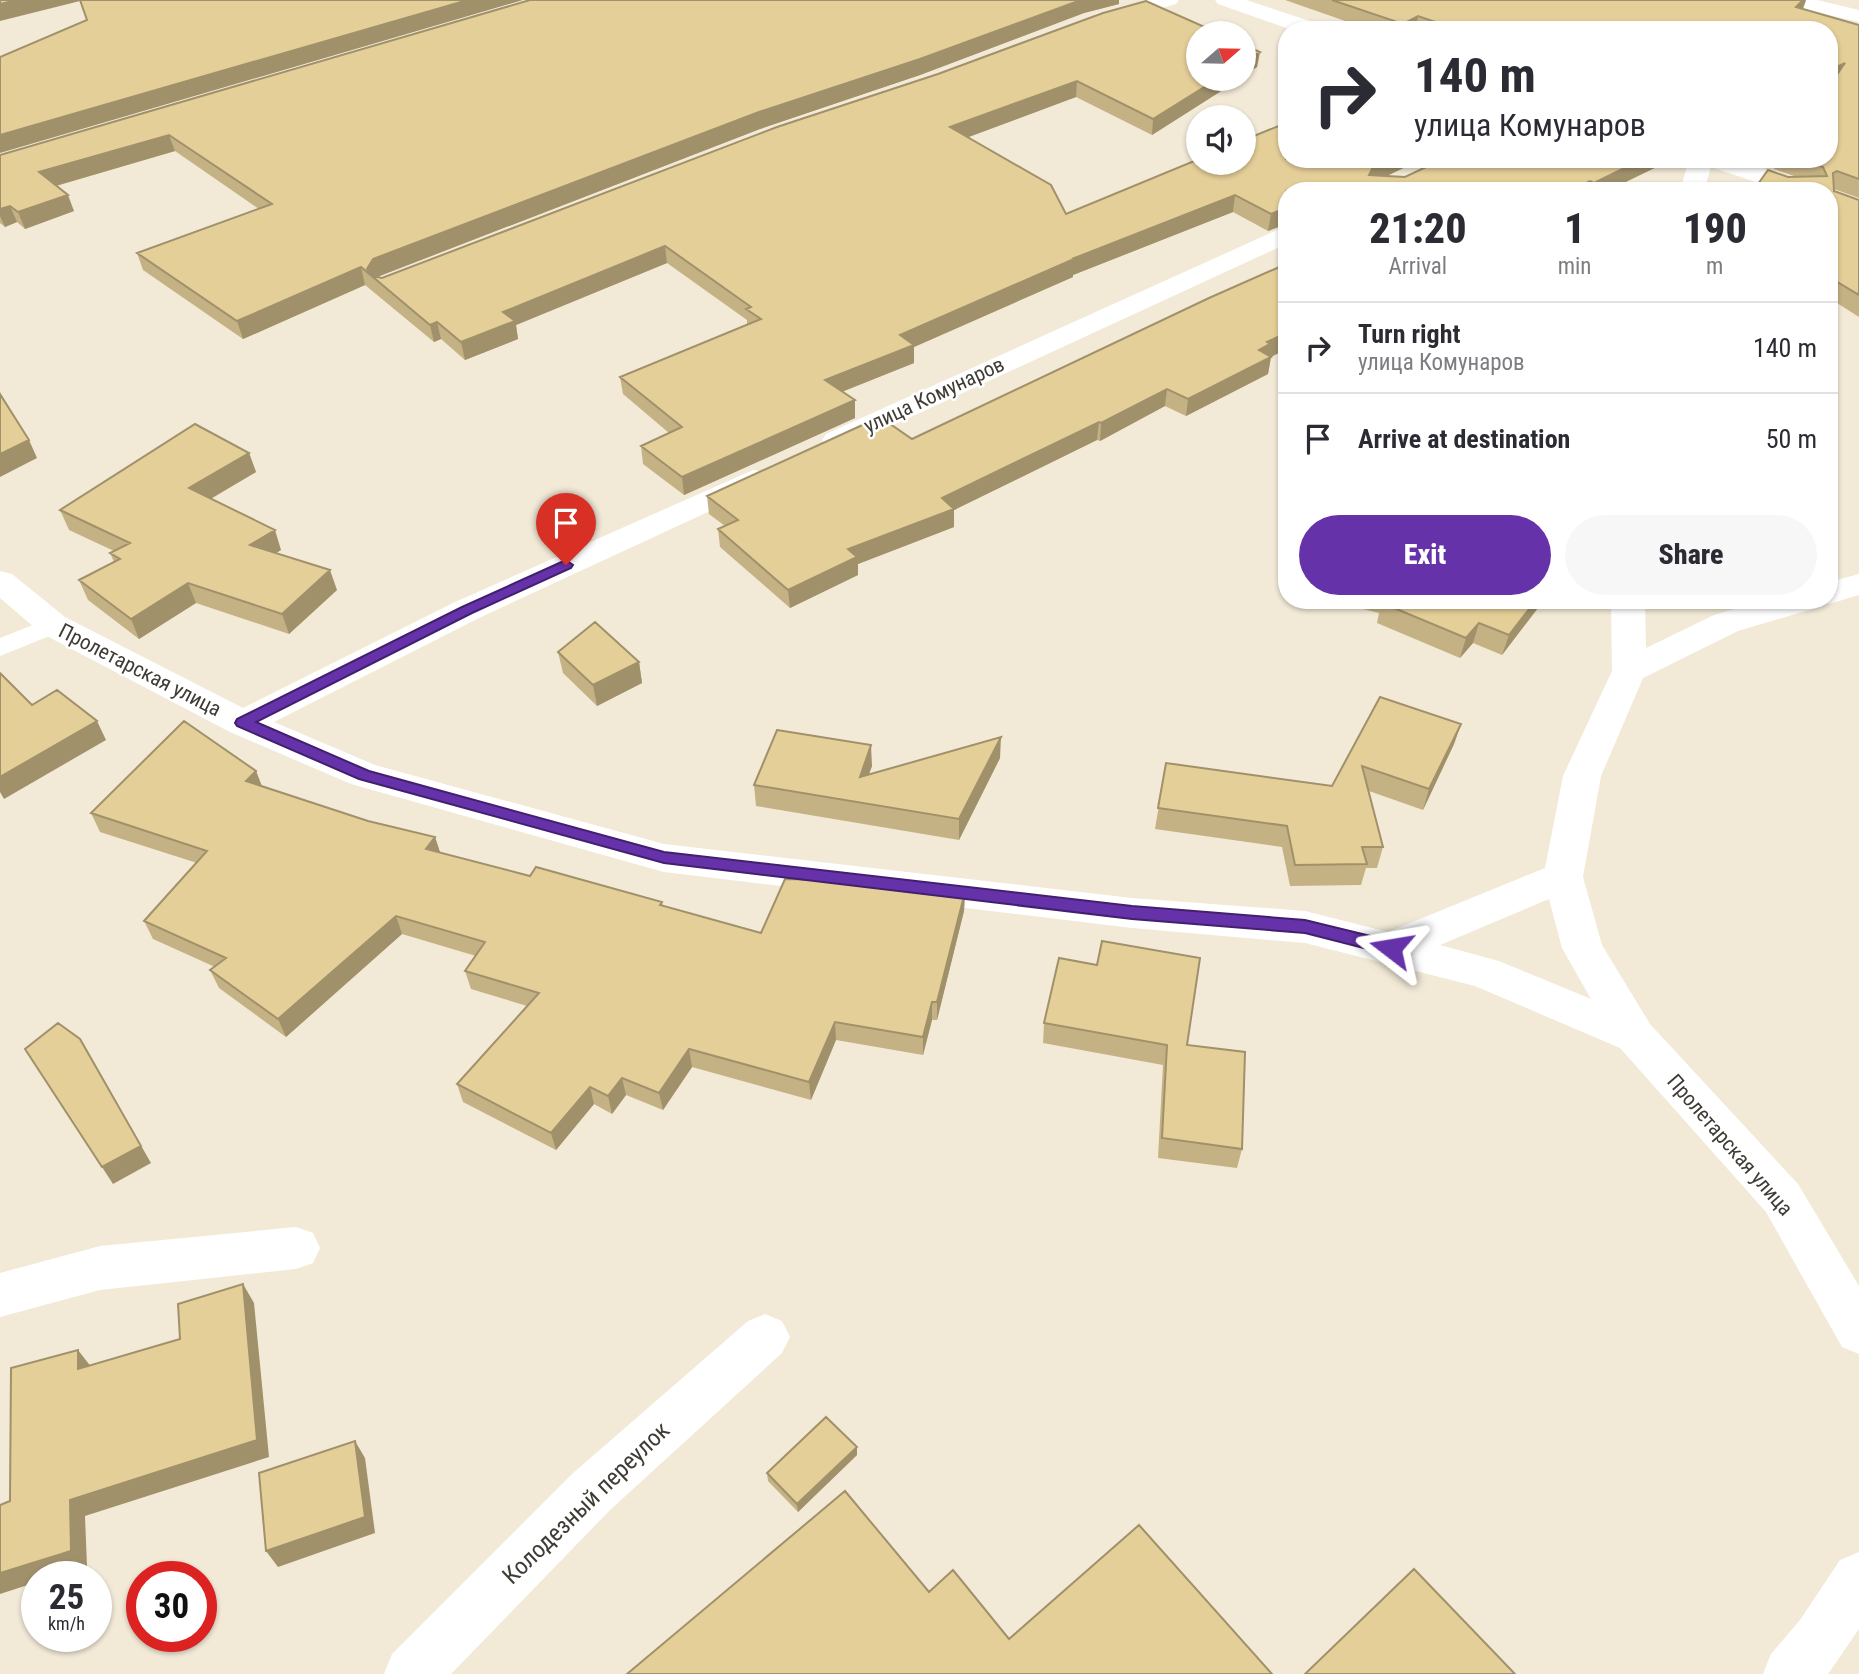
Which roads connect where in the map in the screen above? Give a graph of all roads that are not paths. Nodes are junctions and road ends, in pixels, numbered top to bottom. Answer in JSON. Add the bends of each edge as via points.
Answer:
{"nodes":[{"id":1,"x":1169,"y":0,"type":"edge"},
{"id":2,"x":1225,"y":0,"type":"edge"},
{"id":3,"x":1790,"y":0,"type":"edge"},
{"id":4,"x":1859,"y":16,"type":"edge"},
{"id":5,"x":1287,"y":21,"type":"edge"},
{"id":6,"x":1081,"y":26,"type":"edge"},
{"id":7,"x":1738,"y":168,"type":"edge"},
{"id":8,"x":1780,"y":182,"type":"edge"},
{"id":9,"x":1278,"y":238,"type":"edge"},
{"id":10,"x":0,"y":581,"type":"edge"},
{"id":11,"x":1859,"y":584,"type":"edge"},
{"id":12,"x":1838,"y":590,"type":"edge"},
{"id":13,"x":1628,"y":609,"type":"edge"},
{"id":14,"x":1774,"y":609,"type":"edge"},
{"id":15,"x":53,"y":625,"type":"junction"},
{"id":16,"x":0,"y":648,"type":"edge"},
{"id":17,"x":1629,"y":671,"type":"junction"},
{"id":18,"x":243,"y":723,"type":"junction"},
{"id":19,"x":1563,"y":877,"type":"junction"},
{"id":20,"x":1391,"y":948,"type":"junction"},
{"id":21,"x":1636,"y":1036,"type":"junction"},
{"id":22,"x":296,"y":1248,"type":"dead end"},
{"id":23,"x":0,"y":1295,"type":"edge"},
{"id":24,"x":1859,"y":1331,"type":"edge"},
{"id":25,"x":765,"y":1337,"type":"dead end"},
{"id":26,"x":1859,"y":1578,"type":"edge"},
{"id":27,"x":412,"y":1674,"type":"edge"},
{"id":28,"x":1791,"y":1674,"type":"edge"}],
"edges":[{"from":1,"to":6,"type":"street"},
{"from":2,"to":5,"type":"street"},
{"from":3,"to":4,"type":"street"},
{"from":7,"to":8,"type":"street"},
{"from":9,"to":18,"type":"street","name":"улица Комунаров","via":[[467,610]]},
{"from":10,"to":15,"type":"street","name":"Пролетарская улица"},
{"from":11,"to":12,"type":"street"},
{"from":13,"to":17,"type":"street","name":"Пролетарская улица"},
{"from":14,"to":17,"type":"street","via":[[1727,623]]},
{"from":15,"to":16,"type":"lane"},
{"from":15,"to":18,"type":"street","name":"Пролетарская улица"},
{"from":17,"to":19,"type":"street","name":"Пролетарская улица","via":[[1582,776]]},
{"from":18,"to":20,"type":"street","name":"Пролетарская улица","via":[[364,775],[664,858],[1132,912],[1305,927]]},
{"from":19,"to":20,"type":"street"},
{"from":19,"to":21,"type":"street","name":"Пролетарская улица","via":[[1582,948]]},
{"from":20,"to":21,"type":"street","name":"Пролетарская улица","via":[[1484,972]]},
{"from":21,"to":24,"type":"street","name":"Пролетарская улица","via":[[1782,1198]]},
{"from":22,"to":23,"type":"street","via":[[100,1268]]},
{"from":25,"to":27,"type":"street","name":"Колодезный переулок","via":[[591,1492]]},
{"from":26,"to":28,"type":"street"}]}
